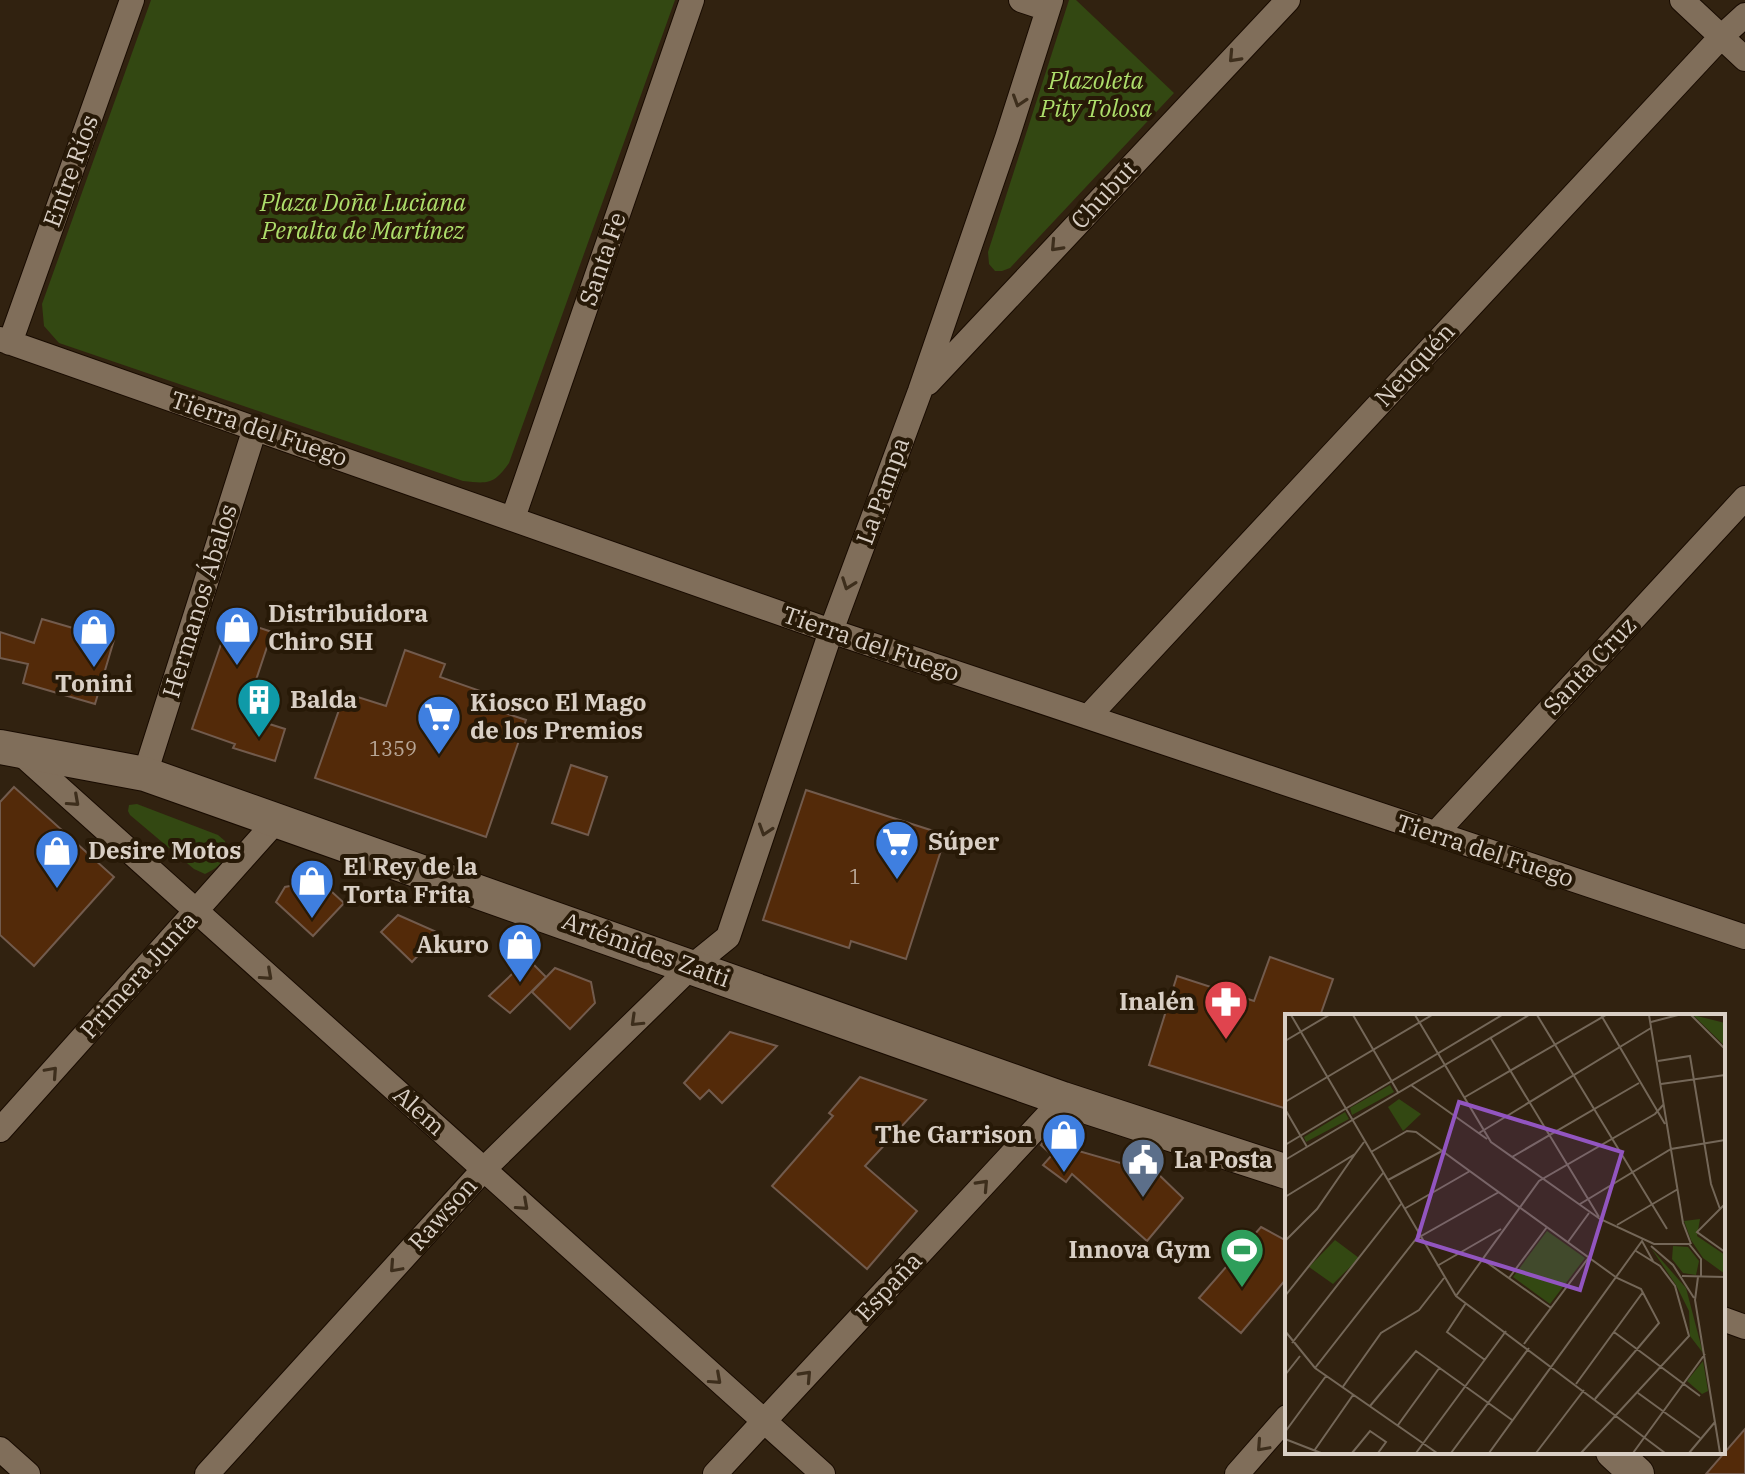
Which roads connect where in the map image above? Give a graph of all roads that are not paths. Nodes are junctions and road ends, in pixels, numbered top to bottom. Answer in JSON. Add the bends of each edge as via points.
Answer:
{"nodes":[{"id":1,"x":132,"y":0,"type":"edge"},
{"id":2,"x":692,"y":0,"type":"edge"},
{"id":3,"x":1021,"y":0,"type":"edge"},
{"id":4,"x":1288,"y":0,"type":"edge"},
{"id":5,"x":1682,"y":0,"type":"edge"},
{"id":6,"x":1049,"y":5,"type":"edge"},
{"id":7,"x":1745,"y":15,"type":"edge"},
{"id":8,"x":1721,"y":37,"type":"junction"},
{"id":9,"x":1745,"y":59,"type":"edge"},
{"id":10,"x":5,"y":341,"type":"edge"},
{"id":11,"x":920,"y":391,"type":"junction"},
{"id":12,"x":255,"y":428,"type":"junction"},
{"id":13,"x":1745,"y":498,"type":"edge"},
{"id":14,"x":513,"y":518,"type":"junction"},
{"id":15,"x":831,"y":631,"type":"junction"},
{"id":16,"x":1088,"y":717,"type":"junction"},
{"id":17,"x":8,"y":748,"type":"edge"},
{"id":18,"x":145,"y":774,"type":"junction"},
{"id":19,"x":277,"y":820,"type":"junction"},
{"id":20,"x":1435,"y":834,"type":"junction"},
{"id":21,"x":196,"y":911,"type":"junction"},
{"id":22,"x":1745,"y":937,"type":"edge"},
{"id":23,"x":691,"y":967,"type":"junction"},
{"id":24,"x":1063,"y":1099,"type":"junction"},
{"id":25,"x":0,"y":1130,"type":"edge"},
{"id":26,"x":484,"y":1169,"type":"junction"},
{"id":27,"x":1285,"y":1171,"type":"edge"},
{"id":28,"x":1725,"y":1320,"type":"edge"},
{"id":29,"x":1745,"y":1327,"type":"edge"},
{"id":30,"x":1285,"y":1419,"type":"edge"},
{"id":31,"x":764,"y":1421,"type":"junction"},
{"id":32,"x":0,"y":1449,"type":"edge"},
{"id":33,"x":1615,"y":1454,"type":"edge"},
{"id":34,"x":28,"y":1474,"type":"edge"},
{"id":35,"x":207,"y":1474,"type":"edge"},
{"id":36,"x":715,"y":1474,"type":"edge"},
{"id":37,"x":823,"y":1474,"type":"edge"},
{"id":38,"x":1237,"y":1474,"type":"edge"},
{"id":39,"x":1637,"y":1474,"type":"edge"}],
"edges":[{"from":1,"to":10,"type":"street","name":"Entre Ríos"},
{"from":2,"to":14,"type":"street","name":"Santa Fe"},
{"from":3,"to":6,"type":"street"},
{"from":4,"to":11,"type":"street","name":"Chubut","one_way":true},
{"from":5,"to":8,"type":"street"},
{"from":6,"to":11,"type":"street","name":"La Pampa","one_way":true},
{"from":7,"to":8,"type":"street","name":"Neuquén"},
{"from":8,"to":9,"type":"street"},
{"from":8,"to":16,"type":"street","name":"Neuquén"},
{"from":10,"to":12,"type":"street","name":"Tierra del Fuego"},
{"from":11,"to":15,"type":"street","name":"La Pampa","one_way":true},
{"from":12,"to":14,"type":"street","name":"Tierra del Fuego"},
{"from":12,"to":18,"type":"street","name":"Hermanos Ábalos"},
{"from":13,"to":20,"type":"street","name":"Santa Cruz"},
{"from":14,"to":15,"type":"street","name":"Tierra del Fuego"},
{"from":15,"to":16,"type":"street","name":"Tierra del Fuego"},
{"from":15,"to":23,"type":"street","name":"La Pampa","one_way":true,"via":[[728,937]]},
{"from":16,"to":20,"type":"street","name":"Tierra del Fuego"},
{"from":17,"to":18,"type":"main road","name":"Artémides Zatti"},
{"from":17,"to":21,"type":"street","name":"Alem","one_way":true},
{"from":18,"to":19,"type":"main road","name":"Artémides Zatti"},
{"from":19,"to":21,"type":"street","name":"Primera Junta"},
{"from":19,"to":23,"type":"main road","name":"Artémides Zatti"},
{"from":20,"to":22,"type":"street","name":"Tierra del Fuego"},
{"from":25,"to":21,"type":"street","name":"Primera Junta","one_way":true},
{"from":21,"to":26,"type":"street","name":"Alem","one_way":true},
{"from":23,"to":24,"type":"main road","name":"Artémides Zatti"},
{"from":23,"to":26,"type":"street","name":"Rawson","one_way":true},
{"from":24,"to":27,"type":"main road","name":"Artémides Zatti"},
{"from":31,"to":24,"type":"street","name":"España","one_way":true},
{"from":26,"to":31,"type":"street","name":"Alem","one_way":true},
{"from":26,"to":35,"type":"street","name":"Rawson","one_way":true},
{"from":28,"to":29,"type":"street"},
{"from":30,"to":38,"type":"street","one_way":true},
{"from":31,"to":36,"type":"street","name":"España"},
{"from":31,"to":37,"type":"street","name":"Alem"},
{"from":32,"to":34,"type":"street"},
{"from":33,"to":39,"type":"main road"}]}
